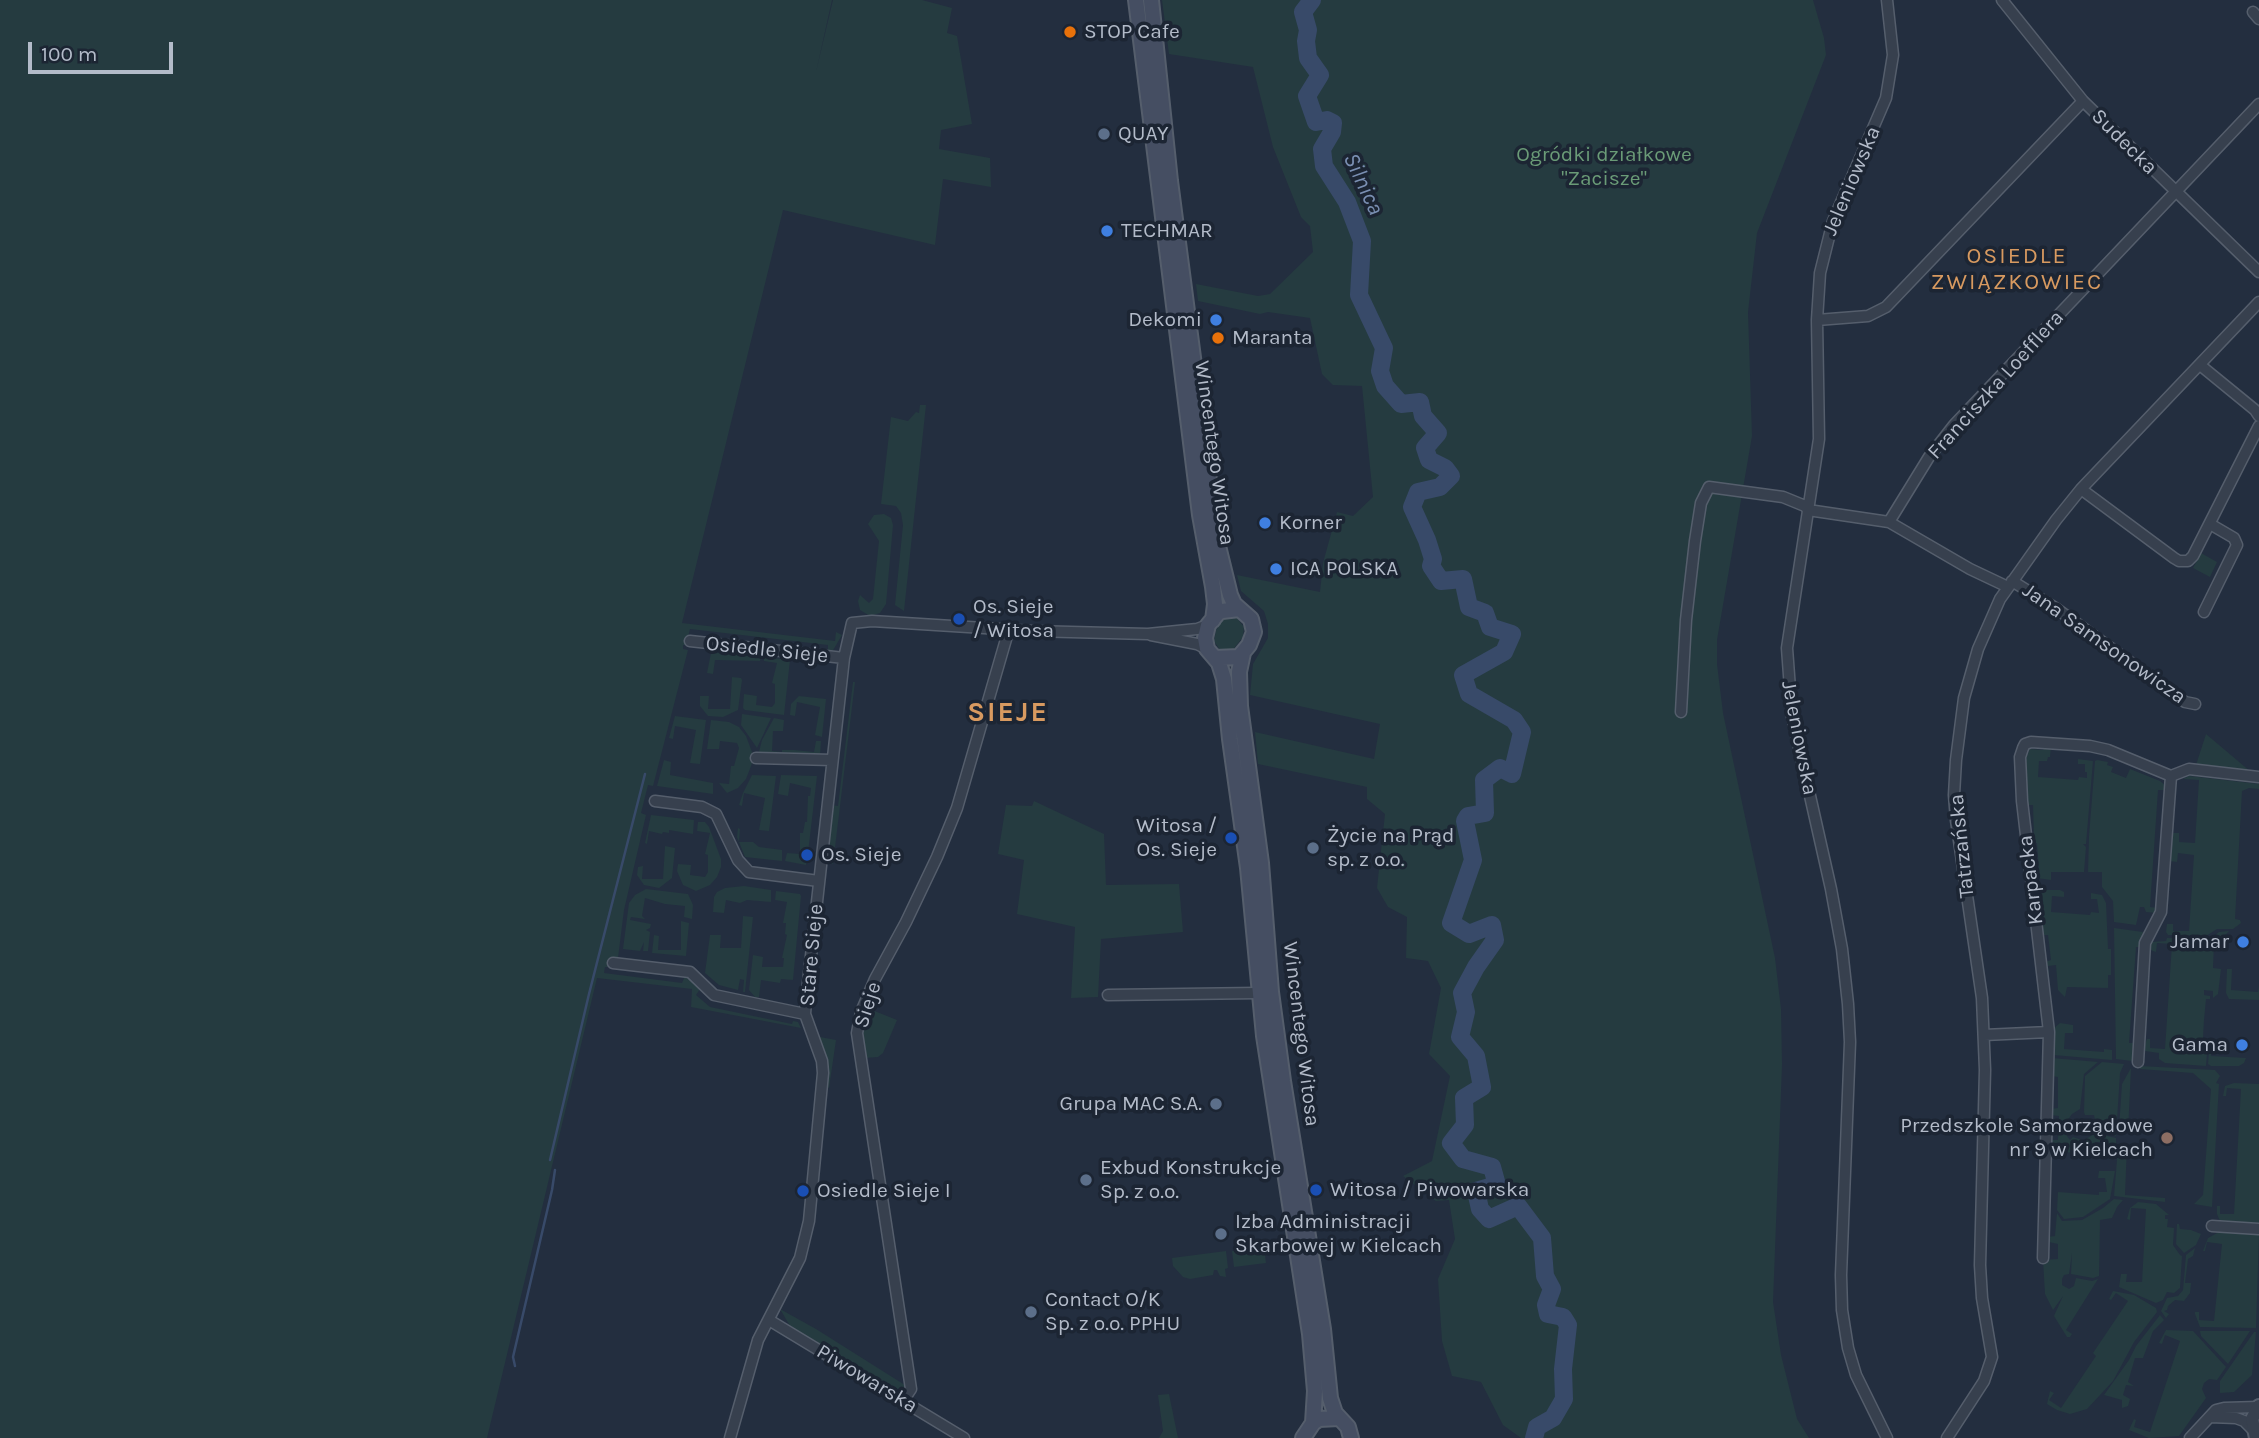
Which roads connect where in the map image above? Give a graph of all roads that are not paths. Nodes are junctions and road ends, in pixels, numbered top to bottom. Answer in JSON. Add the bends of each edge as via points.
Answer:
{"nodes":[{"id":1,"x":1136,"y":0,"type":"edge"},
{"id":2,"x":1151,"y":0,"type":"edge"},
{"id":3,"x":1887,"y":0,"type":"edge"},
{"id":4,"x":2002,"y":0,"type":"edge"},
{"id":5,"x":2082,"y":101,"type":"junction"},
{"id":6,"x":2259,"y":104,"type":"edge"},
{"id":7,"x":2175,"y":192,"type":"junction"},
{"id":8,"x":2259,"y":272,"type":"edge"},
{"id":9,"x":2259,"y":302,"type":"edge"},
{"id":10,"x":1817,"y":320,"type":"junction"},
{"id":11,"x":2200,"y":365,"type":"junction"},
{"id":12,"x":2259,"y":416,"type":"edge"},
{"id":13,"x":2259,"y":426,"type":"edge"},
{"id":14,"x":2081,"y":489,"type":"junction"},
{"id":15,"x":1808,"y":510,"type":"junction"},
{"id":16,"x":1889,"y":522,"type":"junction"},
{"id":17,"x":2210,"y":524,"type":"junction"},
{"id":18,"x":2010,"y":584,"type":"junction"},
{"id":19,"x":1239,"y":609,"type":"junction"},
{"id":20,"x":2204,"y":612,"type":"dead end"},
{"id":21,"x":1210,"y":623,"type":"junction"},
{"id":22,"x":1009,"y":629,"type":"junction"},
{"id":23,"x":1147,"y":634,"type":"junction"},
{"id":24,"x":690,"y":641,"type":"dead end"},
{"id":25,"x":1211,"y":653,"type":"junction"},
{"id":26,"x":1243,"y":653,"type":"junction"},
{"id":27,"x":844,"y":658,"type":"junction"},
{"id":28,"x":2195,"y":704,"type":"dead end"},
{"id":29,"x":1681,"y":712,"type":"dead end"},
{"id":30,"x":756,"y":758,"type":"dead end"},
{"id":31,"x":832,"y":760,"type":"junction"},
{"id":32,"x":2171,"y":776,"type":"junction"},
{"id":33,"x":2259,"y":777,"type":"edge"},
{"id":34,"x":656,"y":801,"type":"dead end"},
{"id":35,"x":819,"y":881,"type":"junction"},
{"id":36,"x":613,"y":963,"type":"dead end"},
{"id":37,"x":1258,"y":993,"type":"junction"},
{"id":38,"x":1108,"y":995,"type":"dead end"},
{"id":39,"x":805,"y":1014,"type":"junction"},
{"id":40,"x":2049,"y":1032,"type":"junction"},
{"id":41,"x":1984,"y":1035,"type":"junction"},
{"id":42,"x":2138,"y":1062,"type":"dead end"},
{"id":43,"x":2211,"y":1226,"type":"dead end"},
{"id":44,"x":2259,"y":1229,"type":"edge"},
{"id":45,"x":2043,"y":1258,"type":"dead end"},
{"id":46,"x":769,"y":1320,"type":"junction"},
{"id":47,"x":903,"y":1401,"type":"junction"},
{"id":48,"x":2258,"y":1406,"type":"edge"},
{"id":49,"x":2210,"y":1417,"type":"junction"},
{"id":50,"x":1339,"y":1418,"type":"junction"},
{"id":51,"x":1313,"y":1423,"type":"junction"},
{"id":52,"x":2254,"y":1433,"type":"edge"},
{"id":53,"x":1302,"y":1437,"type":"edge"},
{"id":54,"x":730,"y":1438,"type":"edge"},
{"id":55,"x":964,"y":1438,"type":"edge"},
{"id":56,"x":1351,"y":1438,"type":"edge"},
{"id":57,"x":1887,"y":1438,"type":"edge"},
{"id":58,"x":1947,"y":1438,"type":"edge"},
{"id":59,"x":2190,"y":1438,"type":"edge"}],
"edges":[{"from":1,"to":21,"type":"main road","name":"Wincentego Witosa","via":[[1199,514],[1214,593]]},
{"from":2,"to":19,"type":"main road","name":"Wincentego Witosa","via":[[1213,513],[1228,590]]},
{"from":3,"to":10,"type":"street","name":"Jeleniowska","via":[[1893,51],[1889,86],[1826,241]]},
{"from":4,"to":5,"type":"street","name":"Sudecka"},
{"from":5,"to":7,"type":"street","name":"Sudecka"},
{"from":5,"to":10,"type":"street","via":[[1886,307],[1868,316]]},
{"from":6,"to":7,"type":"street","name":"Franciszka Loefflera"},
{"from":7,"to":8,"type":"street","name":"Sudecka"},
{"from":7,"to":16,"type":"street","name":"Franciszka Loefflera","via":[[1940,441]]},
{"from":9,"to":11,"type":"street","name":"Tatrzańska"},
{"from":10,"to":15,"type":"street","name":"Jeleniowska","via":[[1819,439]]},
{"from":11,"to":12,"type":"street"},
{"from":11,"to":14,"type":"street","name":"Tatrzańska"},
{"from":13,"to":17,"type":"street"},
{"from":14,"to":17,"type":"street","via":[[2179,561],[2192,558]]},
{"from":14,"to":18,"type":"street","name":"Tatrzańska"},
{"from":15,"to":16,"type":"street","name":"Jana Samsonowicza"},
{"from":15,"to":29,"type":"street","name":"Jana Samsonowicza","via":[[1783,497],[1709,487],[1701,503],[1695,541]]},
{"from":15,"to":57,"type":"street","name":"Jeleniowska","via":[[1789,623],[1787,672],[1792,716],[1842,949],[1848,1004],[1842,1310],[1856,1375]]},
{"from":16,"to":18,"type":"street","name":"Jana Samsonowicza","via":[[1970,569]]},
{"from":17,"to":20,"type":"street","via":[[2234,538],[2237,545]]},
{"from":18,"to":28,"type":"street","name":"Jana Samsonowicza","via":[[2057,609],[2185,702]]},
{"from":18,"to":41,"type":"street","name":"Tatrzańska","via":[[1978,649],[1964,698],[1956,760],[1956,820]]},
{"from":19,"to":21,"type":"main road","via":[[1222,611]]},
{"from":19,"to":26,"type":"main road","via":[[1251,619],[1254,632]]},
{"from":21,"to":23,"type":"street","via":[[1197,629]]},
{"from":21,"to":25,"type":"main road","via":[[1205,638]]},
{"from":22,"to":23,"type":"street"},
{"from":22,"to":27,"type":"street","name":"Stare Sieje","via":[[852,623]]},
{"from":22,"to":47,"type":"street","name":"Sieje","via":[[957,808],[937,858],[875,979],[857,1034],[911,1389]]},
{"from":23,"to":25,"type":"street","via":[[1197,644]]},
{"from":24,"to":27,"type":"street","name":"Osiedle Sieje"},
{"from":25,"to":26,"type":"main road","via":[[1235,658]]},
{"from":25,"to":37,"type":"main road","name":"Wincentego Witosa","via":[[1224,679],[1250,880]]},
{"from":26,"to":50,"type":"main road","name":"Wincentego Witosa","via":[[1240,706],[1261,863],[1272,998],[1329,1391]]},
{"from":27,"to":31,"type":"street","name":"Stare Sieje"},
{"from":30,"to":31,"type":"street"},
{"from":31,"to":35,"type":"street","name":"Stare Sieje"},
{"from":32,"to":33,"type":"street","via":[[2189,769]]},
{"from":32,"to":40,"type":"street","name":"Karpacka","via":[[2095,746],[2031,742],[2023,748],[2022,801]]},
{"from":32,"to":42,"type":"street","via":[[2161,912],[2145,943]]},
{"from":34,"to":35,"type":"street","via":[[702,807],[716,814],[738,860],[750,872]]},
{"from":35,"to":39,"type":"street","name":"Stare Sieje"},
{"from":36,"to":39,"type":"street","via":[[690,972],[714,996]]},
{"from":37,"to":38,"type":"street"},
{"from":37,"to":51,"type":"main road","name":"Wincentego Witosa","via":[[1310,1334]]},
{"from":39,"to":46,"type":"street","name":"Stare Sieje","via":[[823,1073],[809,1221],[800,1258]]},
{"from":40,"to":41,"type":"street"},
{"from":40,"to":45,"type":"street","name":"Karpacka"},
{"from":41,"to":58,"type":"street","name":"Tatrzańska","via":[[1980,1265],[1992,1357],[1984,1381]]},
{"from":43,"to":44,"type":"street"},
{"from":46,"to":47,"type":"street","name":"Piwowarska"},
{"from":46,"to":54,"type":"street","name":"Stare Sieje","via":[[758,1340]]},
{"from":47,"to":55,"type":"street","name":"Piwowarska"},
{"from":48,"to":49,"type":"street","via":[[2224,1408]]},
{"from":48,"to":52,"type":"street","via":[[2252,1419]]},
{"from":49,"to":52,"type":"street","via":[[2245,1421]]},
{"from":49,"to":59,"type":"street"},
{"from":50,"to":51,"type":"main road"},
{"from":50,"to":56,"type":"main road","name":"Wincentego Witosa"},
{"from":51,"to":53,"type":"main road"}]}
